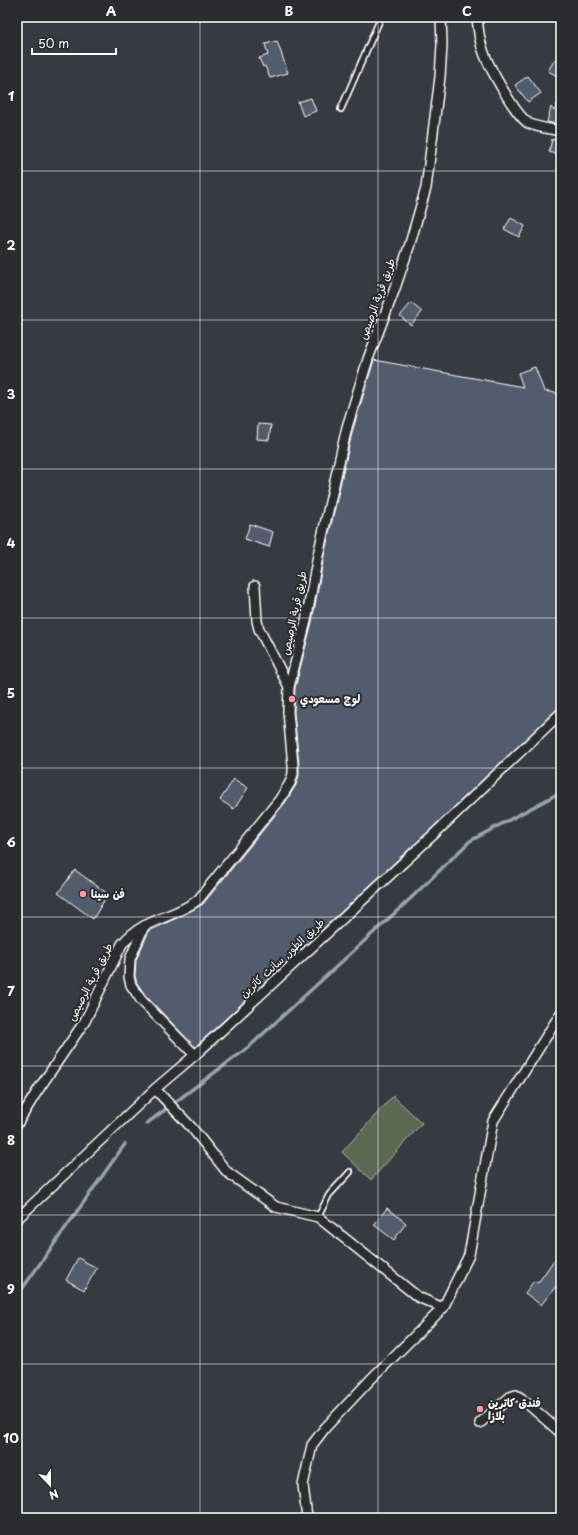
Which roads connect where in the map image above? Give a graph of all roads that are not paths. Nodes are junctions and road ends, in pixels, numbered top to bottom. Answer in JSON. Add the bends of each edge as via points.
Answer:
{"nodes":[{"id":1,"x":381,"y":17,"type":"edge"},
{"id":2,"x":441,"y":17,"type":"edge"},
{"id":3,"x":477,"y":17,"type":"edge"},
{"id":4,"x":341,"y":109,"type":"dead end"},
{"id":5,"x":561,"y":131,"type":"edge"},
{"id":6,"x":255,"y":586,"type":"dead end"},
{"id":7,"x":289,"y":687,"type":"junction"},
{"id":8,"x":561,"y":713,"type":"edge"},
{"id":9,"x":144,"y":926,"type":"junction"},
{"id":10,"x":561,"y":1013,"type":"edge"},
{"id":11,"x":195,"y":1055,"type":"junction"},
{"id":12,"x":155,"y":1088,"type":"junction"},
{"id":13,"x":17,"y":1124,"type":"edge"},
{"id":14,"x":350,"y":1172,"type":"dead end"},
{"id":15,"x":318,"y":1217,"type":"junction"},
{"id":16,"x":17,"y":1219,"type":"edge"},
{"id":17,"x":444,"y":1308,"type":"junction"},
{"id":18,"x":480,"y":1423,"type":"dead end"},
{"id":19,"x":561,"y":1434,"type":"edge"},
{"id":20,"x":307,"y":1518,"type":"edge"}],
"edges":[{"from":1,"to":4,"type":"lane"},
{"from":2,"to":7,"type":"street","name":"طريق قرية الرصيص","via":[[440,77],[426,188],[409,248],[368,359],[347,427],[306,621]]},
{"from":3,"to":5,"type":"street","via":[[485,56],[517,112],[528,123]]},
{"from":6,"to":7,"type":"street","via":[[259,629]]},
{"from":7,"to":9,"type":"street","name":"طريق قرية الرصيص","via":[[288,712],[293,765],[292,778],[286,791],[198,900],[186,908]]},
{"from":8,"to":11,"type":"street","name":"طريق الطور, سانت كاترين"},
{"from":9,"to":11,"type":"street","via":[[130,959],[131,985],[142,1000]]},
{"from":9,"to":13,"type":"street","name":"طريق قرية الرصيص","via":[[122,944],[85,1021]]},
{"from":10,"to":17,"type":"street","via":[[493,1121],[469,1255]]},
{"from":11,"to":12,"type":"street","name":"طريق الطور, سانت كاترين"},
{"from":12,"to":15,"type":"street","via":[[192,1128],[227,1172],[276,1206]]},
{"from":12,"to":16,"type":"street","name":"طريق الطور, سانت كاترين"},
{"from":14,"to":15,"type":"lane","via":[[329,1195]]},
{"from":15,"to":17,"type":"street","via":[[418,1297]]},
{"from":17,"to":20,"type":"street","via":[[371,1379],[312,1445],[303,1485]]},
{"from":18,"to":19,"type":"street","via":[[510,1397],[516,1395]]}]}
